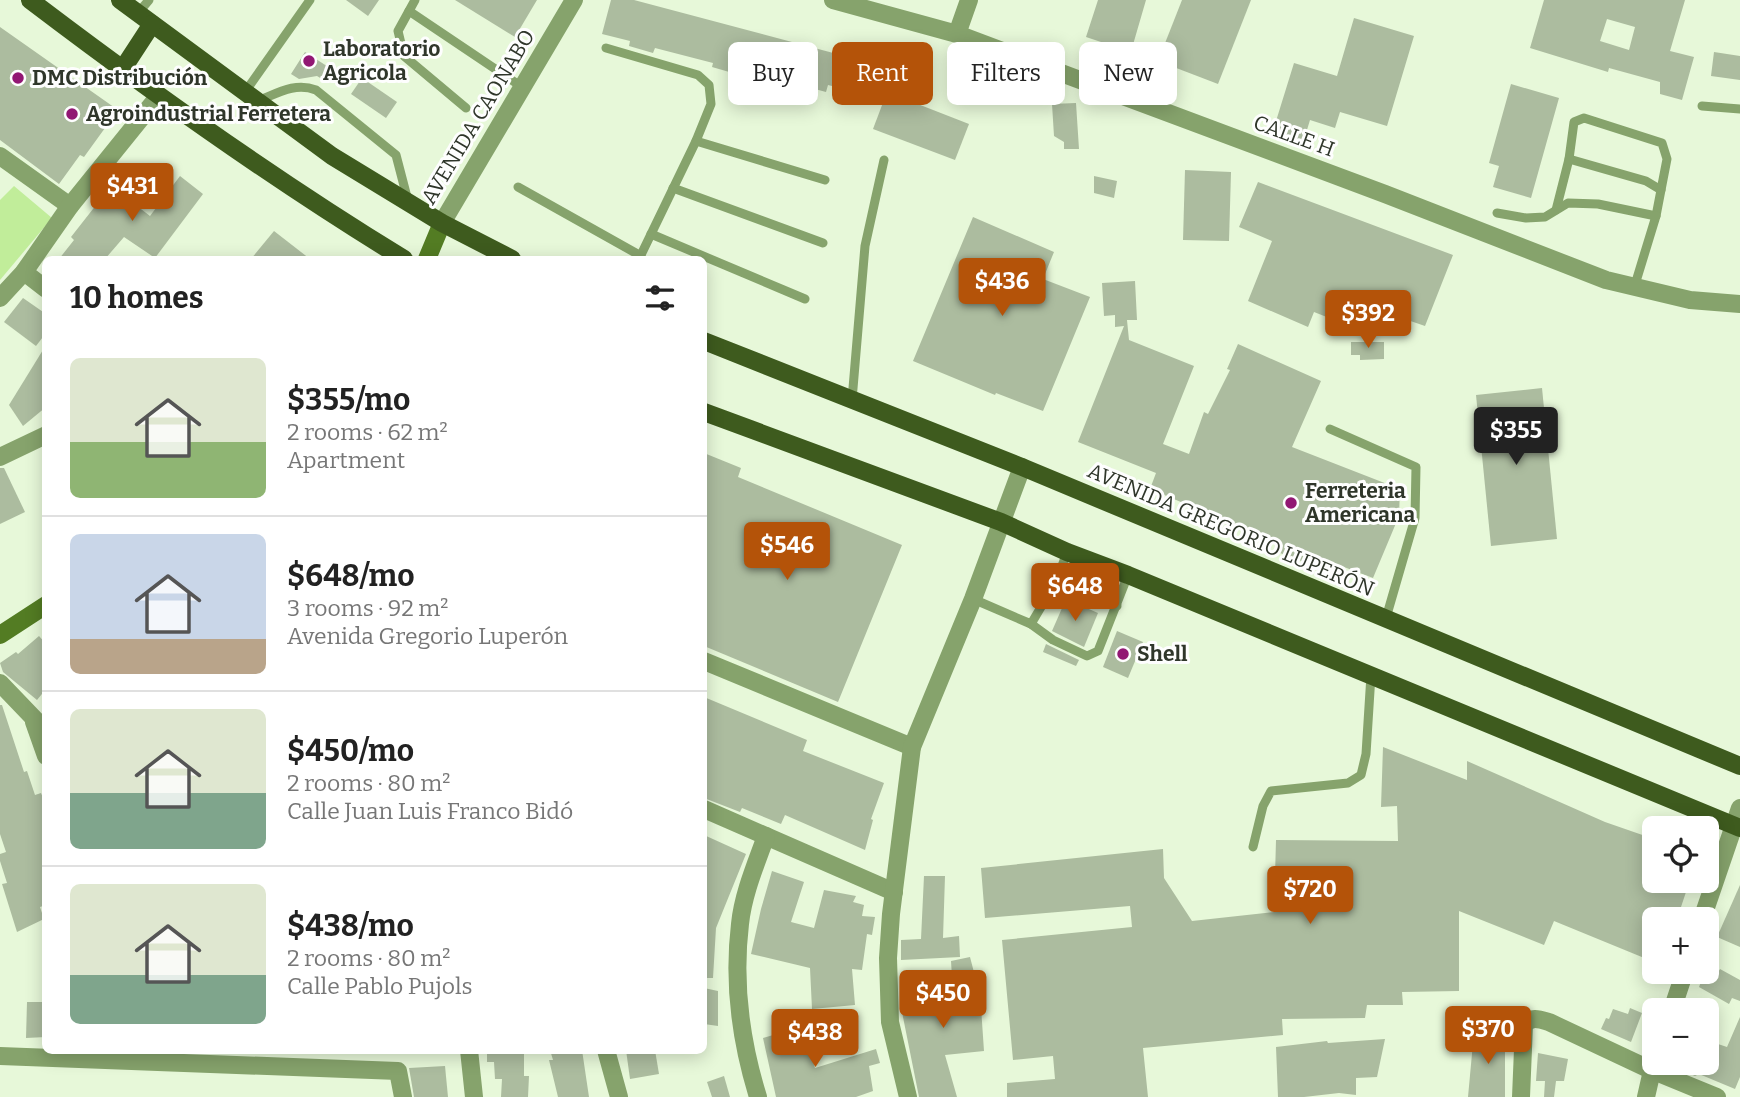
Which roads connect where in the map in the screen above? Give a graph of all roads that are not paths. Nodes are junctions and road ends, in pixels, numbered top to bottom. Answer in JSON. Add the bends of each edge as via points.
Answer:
{"nodes":[{"id":1,"x":30,"y":0,"type":"edge"},
{"id":2,"x":120,"y":0,"type":"edge"},
{"id":3,"x":310,"y":0,"type":"edge"},
{"id":4,"x":415,"y":0,"type":"edge"},
{"id":5,"x":574,"y":0,"type":"edge"},
{"id":6,"x":833,"y":0,"type":"edge"},
{"id":7,"x":969,"y":0,"type":"edge"},
{"id":8,"x":409,"y":11,"type":"junction"},
{"id":9,"x":146,"y":12,"type":"edge"},
{"id":10,"x":957,"y":34,"type":"junction"},
{"id":11,"x":606,"y":48,"type":"dead end"},
{"id":12,"x":122,"y":69,"type":"junction"},
{"id":13,"x":522,"y":87,"type":"junction"},
{"id":14,"x":158,"y":97,"type":"junction"},
{"id":15,"x":252,"y":97,"type":"junction"},
{"id":16,"x":1702,"y":106,"type":"dead end"},
{"id":17,"x":466,"y":108,"type":"dead end"},
{"id":18,"x":1740,"y":108,"type":"edge"},
{"id":19,"x":696,"y":141,"type":"junction"},
{"id":20,"x":1569,"y":159,"type":"junction"},
{"id":21,"x":884,"y":160,"type":"dead end"},
{"id":22,"x":2,"y":163,"type":"edge"},
{"id":23,"x":824,"y":180,"type":"dead end"},
{"id":24,"x":518,"y":187,"type":"dead end"},
{"id":25,"x":673,"y":188,"type":"junction"},
{"id":26,"x":1661,"y":190,"type":"junction"},
{"id":27,"x":408,"y":202,"type":"junction"},
{"id":28,"x":70,"y":206,"type":"junction"},
{"id":29,"x":1556,"y":210,"type":"junction"},
{"id":30,"x":1497,"y":213,"type":"dead end"},
{"id":31,"x":1656,"y":216,"type":"junction"},
{"id":32,"x":442,"y":223,"type":"junction"},
{"id":33,"x":651,"y":234,"type":"junction"},
{"id":34,"x":823,"y":243,"type":"dead end"},
{"id":35,"x":399,"y":256,"type":"edge"},
{"id":36,"x":428,"y":256,"type":"edge"},
{"id":37,"x":506,"y":256,"type":"edge"},
{"id":38,"x":638,"y":256,"type":"edge"},
{"id":39,"x":640,"y":256,"type":"edge"},
{"id":40,"x":703,"y":256,"type":"edge"},
{"id":41,"x":707,"y":258,"type":"edge"},
{"id":42,"x":24,"y":272,"type":"junction"},
{"id":43,"x":42,"y":286,"type":"edge"},
{"id":44,"x":1634,"y":288,"type":"junction"},
{"id":45,"x":0,"y":298,"type":"edge"},
{"id":46,"x":805,"y":299,"type":"dead end"},
{"id":47,"x":1740,"y":304,"type":"edge"},
{"id":48,"x":707,"y":342,"type":"edge"},
{"id":49,"x":852,"y":400,"type":"junction"},
{"id":50,"x":707,"y":413,"type":"edge"},
{"id":51,"x":1329,"y":429,"type":"dead end"},
{"id":52,"x":42,"y":437,"type":"edge"},
{"id":53,"x":0,"y":457,"type":"edge"},
{"id":54,"x":1022,"y":467,"type":"junction"},
{"id":55,"x":1001,"y":522,"type":"junction"},
{"id":56,"x":1068,"y":552,"type":"junction"},
{"id":57,"x":1128,"y":575,"type":"junction"},
{"id":58,"x":1057,"y":580,"type":"junction"},
{"id":59,"x":973,"y":599,"type":"junction"},
{"id":60,"x":1117,"y":606,"type":"junction"},
{"id":61,"x":42,"y":608,"type":"edge"},
{"id":62,"x":1386,"y":618,"type":"junction"},
{"id":63,"x":1031,"y":624,"type":"junction"},
{"id":64,"x":0,"y":635,"type":"edge"},
{"id":65,"x":707,"y":662,"type":"edge"},
{"id":66,"x":1371,"y":675,"type":"junction"},
{"id":67,"x":0,"y":683,"type":"edge"},
{"id":68,"x":39,"y":725,"type":"edge"},
{"id":69,"x":912,"y":747,"type":"junction"},
{"id":70,"x":1740,"y":766,"type":"edge"},
{"id":71,"x":707,"y":810,"type":"edge"},
{"id":72,"x":1738,"y":820,"type":"edge"},
{"id":73,"x":766,"y":836,"type":"junction"},
{"id":74,"x":1253,"y":847,"type":"dead end"},
{"id":75,"x":1732,"y":855,"type":"edge"},
{"id":76,"x":894,"y":892,"type":"junction"},
{"id":77,"x":1708,"y":907,"type":"edge"},
{"id":78,"x":469,"y":1054,"type":"edge"},
{"id":79,"x":607,"y":1054,"type":"edge"},
{"id":80,"x":0,"y":1056,"type":"edge"},
{"id":81,"x":1642,"y":1061,"type":"edge"},
{"id":82,"x":1651,"y":1075,"type":"edge"},
{"id":83,"x":1672,"y":1075,"type":"edge"},
{"id":84,"x":403,"y":1097,"type":"edge"},
{"id":85,"x":474,"y":1097,"type":"edge"},
{"id":86,"x":619,"y":1097,"type":"edge"},
{"id":87,"x":758,"y":1097,"type":"edge"},
{"id":88,"x":908,"y":1097,"type":"edge"},
{"id":89,"x":1521,"y":1097,"type":"edge"},
{"id":90,"x":1646,"y":1097,"type":"edge"},
{"id":91,"x":1717,"y":1097,"type":"edge"}],
"edges":[{"from":1,"to":12,"type":"main road"},
{"from":2,"to":9,"type":"main road"},
{"from":3,"to":15,"type":"lane"},
{"from":4,"to":8,"type":"lane"},
{"from":5,"to":13,"type":"street","name":"AVENIDA CAONABO"},
{"from":6,"to":10,"type":"street","name":"CALLE H"},
{"from":7,"to":10,"type":"street"},
{"from":8,"to":13,"type":"lane"},
{"from":8,"to":17,"type":"lane","via":[[398,30],[404,56]]},
{"from":9,"to":12,"type":"main road"},
{"from":9,"to":15,"type":"main road"},
{"from":10,"to":44,"type":"street","name":"CALLE H"},
{"from":11,"to":19,"type":"lane","via":[[698,75],[709,85],[711,104]]},
{"from":12,"to":14,"type":"main road"},
{"from":13,"to":32,"type":"street","name":"AVENIDA CAONABO"},
{"from":14,"to":28,"type":"street"},
{"from":14,"to":35,"type":"main road"},
{"from":15,"to":27,"type":"main road","via":[[332,156]]},
{"from":15,"to":27,"type":"lane","via":[[293,87],[316,90],[396,155]]},
{"from":16,"to":18,"type":"lane"},
{"from":19,"to":23,"type":"lane"},
{"from":19,"to":25,"type":"lane"},
{"from":20,"to":26,"type":"lane","via":[[1646,181]]},
{"from":20,"to":26,"type":"lane","via":[[1574,122],[1584,118],[1662,143],[1667,159]]},
{"from":20,"to":29,"type":"lane"},
{"from":21,"to":49,"type":"lane","via":[[865,246]]},
{"from":22,"to":28,"type":"street"},
{"from":24,"to":38,"type":"lane"},
{"from":25,"to":33,"type":"lane"},
{"from":25,"to":34,"type":"lane"},
{"from":26,"to":31,"type":"lane"},
{"from":27,"to":32,"type":"main road"},
{"from":28,"to":42,"type":"street"},
{"from":29,"to":30,"type":"lane","via":[[1545,217],[1526,218]]},
{"from":29,"to":31,"type":"lane","via":[[1568,203],[1598,204]]},
{"from":31,"to":44,"type":"lane"},
{"from":32,"to":36,"type":"street","name":"AVENIDA CAONABO"},
{"from":32,"to":37,"type":"main road"},
{"from":33,"to":39,"type":"lane"},
{"from":33,"to":40,"type":"lane"},
{"from":41,"to":46,"type":"lane"},
{"from":42,"to":43,"type":"street"},
{"from":42,"to":45,"type":"street"},
{"from":44,"to":47,"type":"street","name":"CALLE H","via":[[1690,300]]},
{"from":48,"to":49,"type":"main road","name":"AVENIDA GREGORIO LUPERÓN"},
{"from":49,"to":54,"type":"main road","name":"AVENIDA GREGORIO LUPERÓN"},
{"from":50,"to":55,"type":"main road"},
{"from":51,"to":62,"type":"lane","via":[[1416,467],[1415,518]]},
{"from":52,"to":53,"type":"street"},
{"from":54,"to":55,"type":"street"},
{"from":54,"to":62,"type":"main road","name":"AVENIDA GREGORIO LUPERÓN"},
{"from":55,"to":56,"type":"main road"},
{"from":55,"to":59,"type":"street"},
{"from":56,"to":57,"type":"main road"},
{"from":56,"to":58,"type":"lane"},
{"from":57,"to":60,"type":"lane"},
{"from":57,"to":66,"type":"main road"},
{"from":58,"to":60,"type":"lane"},
{"from":58,"to":63,"type":"lane"},
{"from":59,"to":63,"type":"lane"},
{"from":59,"to":69,"type":"street"},
{"from":60,"to":63,"type":"lane","via":[[1098,651],[1087,656]]},
{"from":61,"to":64,"type":"street"},
{"from":62,"to":70,"type":"main road","name":"AVENIDA GREGORIO LUPERÓN"},
{"from":65,"to":69,"type":"street"},
{"from":66,"to":72,"type":"main road"},
{"from":66,"to":74,"type":"lane","via":[[1361,775],[1348,783],[1271,791]]},
{"from":67,"to":68,"type":"street"},
{"from":69,"to":76,"type":"street"},
{"from":71,"to":73,"type":"street"},
{"from":72,"to":75,"type":"street"},
{"from":73,"to":76,"type":"street"},
{"from":73,"to":87,"type":"street","via":[[746,894],[738,952],[742,1033]]},
{"from":75,"to":77,"type":"street"},
{"from":76,"to":88,"type":"street","via":[[890,1022]]},
{"from":78,"to":85,"type":"street"},
{"from":79,"to":86,"type":"street"},
{"from":80,"to":84,"type":"street","via":[[398,1071]]},
{"from":81,"to":89,"type":"street","via":[[1549,1022],[1531,1019],[1522,1031]]},
{"from":82,"to":90,"type":"street"},
{"from":83,"to":91,"type":"street"}]}
